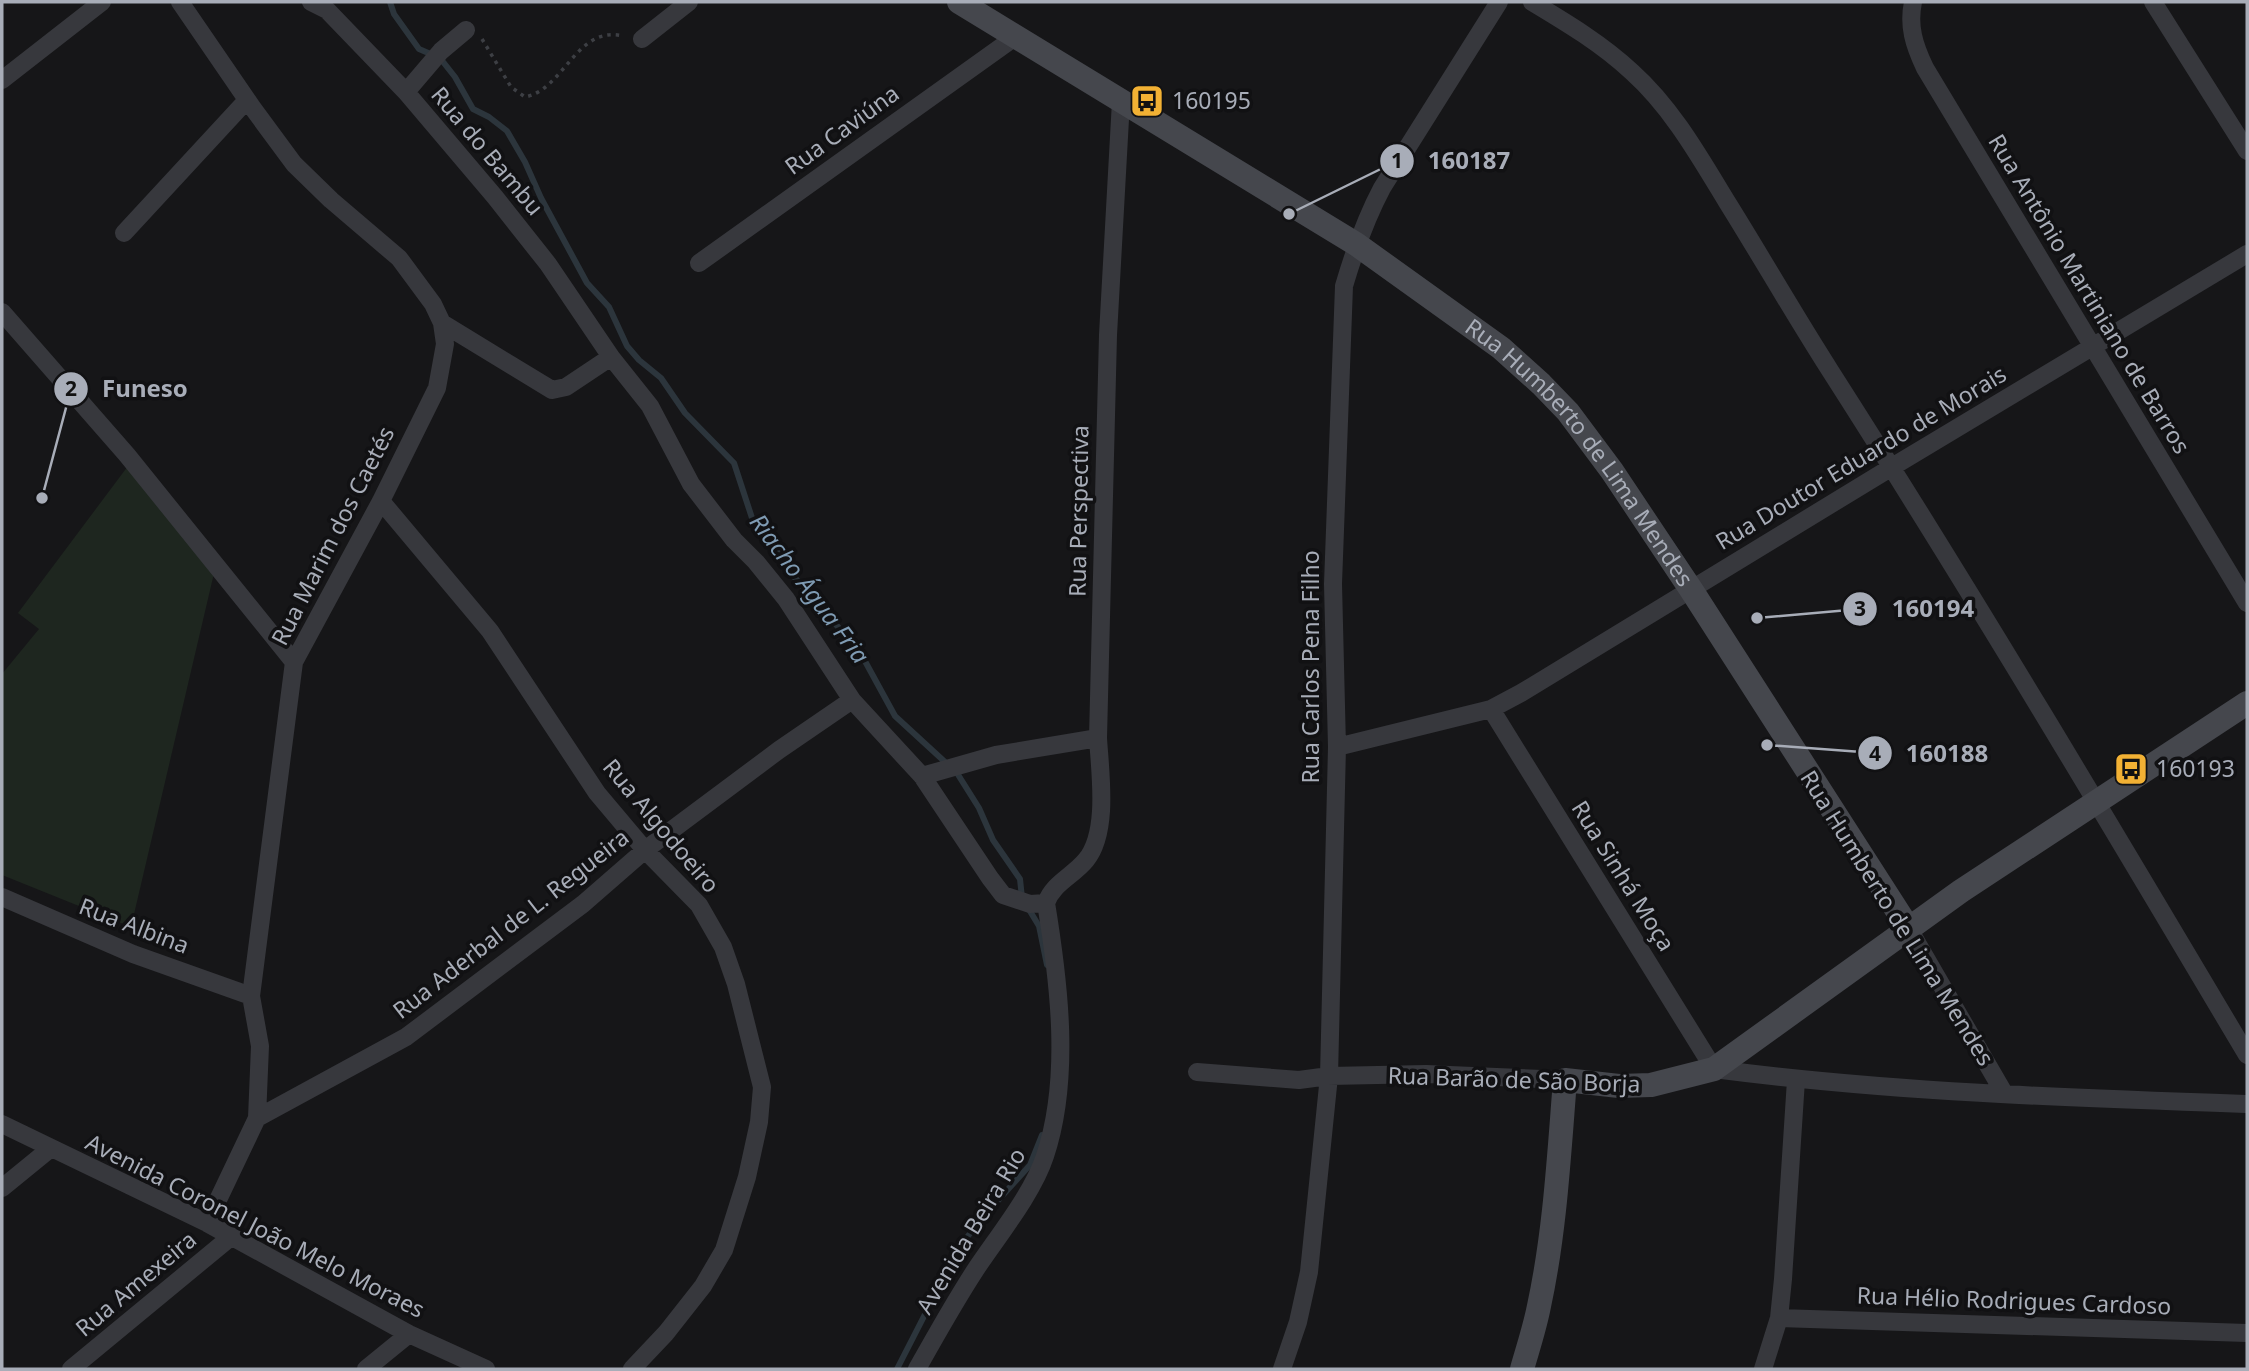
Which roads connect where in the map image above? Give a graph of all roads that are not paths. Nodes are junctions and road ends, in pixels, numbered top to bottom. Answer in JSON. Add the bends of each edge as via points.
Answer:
{"nodes":[{"id":1,"x":102,"y":2,"type":"edge"},
{"id":2,"x":180,"y":2,"type":"edge"},
{"id":3,"x":311,"y":2,"type":"edge"},
{"id":4,"x":689,"y":2,"type":"edge"},
{"id":5,"x":959,"y":2,"type":"edge"},
{"id":6,"x":1499,"y":2,"type":"edge"},
{"id":7,"x":1532,"y":2,"type":"edge"},
{"id":8,"x":1913,"y":2,"type":"edge"},
{"id":9,"x":2153,"y":2,"type":"edge"},
{"id":10,"x":466,"y":30,"type":"road end"},
{"id":11,"x":1015,"y":37,"type":"junction"},
{"id":12,"x":642,"y":39,"type":"road end"},
{"id":13,"x":2,"y":80,"type":"edge"},
{"id":14,"x":406,"y":92,"type":"junction"},
{"id":15,"x":247,"y":100,"type":"junction"},
{"id":16,"x":1121,"y":101,"type":"junction"},
{"id":17,"x":2247,"y":151,"type":"edge"},
{"id":18,"x":124,"y":233,"type":"dead end"},
{"id":19,"x":1356,"y":244,"type":"junction"},
{"id":20,"x":2247,"y":254,"type":"edge"},
{"id":21,"x":699,"y":263,"type":"dead end"},
{"id":22,"x":2,"y":313,"type":"edge"},
{"id":23,"x":442,"y":323,"type":"junction"},
{"id":24,"x":2092,"y":346,"type":"junction"},
{"id":25,"x":611,"y":358,"type":"junction"},
{"id":26,"x":1892,"y":467,"type":"junction"},
{"id":27,"x":381,"y":501,"type":"junction"},
{"id":28,"x":1692,"y":591,"type":"junction"},
{"id":29,"x":2247,"y":603,"type":"edge"},
{"id":30,"x":294,"y":662,"type":"junction"},
{"id":31,"x":852,"y":699,"type":"junction"},
{"id":32,"x":2247,"y":703,"type":"edge"},
{"id":33,"x":1491,"y":709,"type":"junction"},
{"id":34,"x":1098,"y":738,"type":"junction"},
{"id":35,"x":1337,"y":747,"type":"junction"},
{"id":36,"x":927,"y":774,"type":"junction"},
{"id":37,"x":2097,"y":802,"type":"junction"},
{"id":38,"x":645,"y":850,"type":"junction"},
{"id":39,"x":2,"y":897,"type":"edge"},
{"id":40,"x":1038,"y":904,"type":"junction"},
{"id":41,"x":1909,"y":929,"type":"junction"},
{"id":42,"x":251,"y":996,"type":"junction"},
{"id":43,"x":2247,"y":1055,"type":"edge"},
{"id":44,"x":1714,"y":1069,"type":"junction"},
{"id":45,"x":1197,"y":1072,"type":"dead end"},
{"id":46,"x":1329,"y":1076,"type":"junction"},
{"id":47,"x":1565,"y":1080,"type":"junction"},
{"id":48,"x":1796,"y":1080,"type":"junction"},
{"id":49,"x":2004,"y":1093,"type":"junction"},
{"id":50,"x":2247,"y":1104,"type":"edge"},
{"id":51,"x":257,"y":1118,"type":"junction"},
{"id":52,"x":2,"y":1124,"type":"edge"},
{"id":53,"x":51,"y":1148,"type":"junction"},
{"id":54,"x":2,"y":1188,"type":"edge"},
{"id":55,"x":207,"y":1223,"type":"junction"},
{"id":56,"x":232,"y":1237,"type":"junction"},
{"id":57,"x":1779,"y":1318,"type":"junction"},
{"id":58,"x":2247,"y":1333,"type":"edge"},
{"id":59,"x":409,"y":1334,"type":"junction"},
{"id":60,"x":71,"y":1369,"type":"edge"},
{"id":61,"x":366,"y":1369,"type":"edge"},
{"id":62,"x":486,"y":1369,"type":"edge"},
{"id":63,"x":632,"y":1369,"type":"edge"},
{"id":64,"x":917,"y":1369,"type":"edge"},
{"id":65,"x":1282,"y":1369,"type":"edge"},
{"id":66,"x":1522,"y":1369,"type":"edge"},
{"id":67,"x":1763,"y":1369,"type":"edge"}],
"edges":[{"from":1,"to":13,"type":"street"},
{"from":2,"to":15,"type":"street","name":"Rua Marim dos Caetés"},
{"from":3,"to":14,"type":"street","via":[[327,10]]},
{"from":4,"to":12,"type":"street"},
{"from":5,"to":11,"type":"street","name":"Rua Humberto de Lima Mendes"},
{"from":6,"to":19,"type":"street","name":"Rua Carlos Pena Filho","via":[[1382,188]]},
{"from":7,"to":26,"type":"street","via":[[1598,43],[1667,109]]},
{"from":8,"to":24,"type":"street","name":"Rua Antônio Martiniano de Barros","via":[[1913,38],[1925,68]]},
{"from":9,"to":17,"type":"street"},
{"from":10,"to":14,"type":"street","name":"Rua do Bambu"},
{"from":11,"to":16,"type":"street","name":"Rua Humberto de Lima Mendes"},
{"from":11,"to":21,"type":"street","name":"Rua Caviúna"},
{"from":14,"to":25,"type":"street","name":"Rua do Bambu","via":[[548,264]]},
{"from":15,"to":18,"type":"street"},
{"from":15,"to":23,"type":"street","name":"Rua Marim dos Caetés","via":[[294,164],[399,258]]},
{"from":16,"to":19,"type":"street","name":"Rua Humberto de Lima Mendes"},
{"from":16,"to":34,"type":"street","name":"Rua Perspectiva","via":[[1108,335]]},
{"from":19,"to":28,"type":"street","name":"Rua Humberto de Lima Mendes","via":[[1501,348],[1569,412]]},
{"from":19,"to":35,"type":"street","name":"Rua Carlos Pena Filho","via":[[1342,310],[1333,584]]},
{"from":20,"to":24,"type":"street","name":"Rua Doutor Eduardo de Morais"},
{"from":22,"to":30,"type":"street","via":[[127,455]]},
{"from":23,"to":25,"type":"street","via":[[552,390],[566,387]]},
{"from":23,"to":27,"type":"street","name":"Rua Marim dos Caetés","via":[[444,357],[437,388]]},
{"from":24,"to":26,"type":"street","name":"Rua Doutor Eduardo de Morais"},
{"from":24,"to":29,"type":"street","name":"Rua Antônio Martiniano de Barros"},
{"from":25,"to":31,"type":"street","name":"Rua do Bambu","via":[[650,406],[691,484],[786,598]]},
{"from":26,"to":28,"type":"street","name":"Rua Doutor Eduardo de Morais"},
{"from":26,"to":37,"type":"street"},
{"from":27,"to":30,"type":"street","name":"Rua Marim dos Caetés"},
{"from":27,"to":38,"type":"street","name":"Rua Algodoeiro","via":[[490,631],[597,793]]},
{"from":28,"to":33,"type":"street","name":"Rua Doutor Eduardo de Morais"},
{"from":28,"to":41,"type":"street","name":"Rua Humberto de Lima Mendes"},
{"from":30,"to":42,"type":"street","name":"Rua Marim dos Caetés"},
{"from":31,"to":36,"type":"street"},
{"from":31,"to":38,"type":"street","name":"Rua Aderbal de L. Regueira"},
{"from":32,"to":37,"type":"street"},
{"from":33,"to":35,"type":"street","name":"Rua Doutor Eduardo de Morais"},
{"from":33,"to":44,"type":"street","name":"Rua Sinhá Moça"},
{"from":34,"to":36,"type":"street","via":[[996,755]]},
{"from":34,"to":40,"type":"street","name":"Rua Perspectiva","via":[[1102,800],[1093,848]]},
{"from":35,"to":46,"type":"street","name":"Rua Carlos Pena Filho"},
{"from":36,"to":40,"type":"street","via":[[1003,895]]},
{"from":37,"to":41,"type":"street"},
{"from":37,"to":43,"type":"street"},
{"from":38,"to":51,"type":"street","name":"Rua Aderbal de L. Regueira","via":[[583,904],[406,1037]]},
{"from":38,"to":63,"type":"street","name":"Rua Algodoeiro","via":[[699,905],[723,947],[762,1087],[760,1122],[724,1250],[703,1286]]},
{"from":39,"to":42,"type":"street","name":"Rua Albina","via":[[133,954]]},
{"from":40,"to":64,"type":"street","name":"Avenida Beira Rio","via":[[1060,1027],[1059,1082],[1051,1135],[1022,1200],[961,1291]]},
{"from":41,"to":44,"type":"street"},
{"from":41,"to":49,"type":"street","name":"Rua Humberto de Lima Mendes"},
{"from":42,"to":51,"type":"street","name":"Rua Marim dos Caetés","via":[[260,1046]]},
{"from":44,"to":47,"type":"street","name":"Rua Barão de São Borja","via":[[1651,1085]]},
{"from":44,"to":48,"type":"street","name":"Rua Barão de São Borja"},
{"from":45,"to":46,"type":"street","name":"Rua Barão de São Borja","via":[[1289,1079]]},
{"from":46,"to":47,"type":"street","name":"Rua Barão de São Borja","via":[[1426,1074]]},
{"from":46,"to":65,"type":"street","name":"Rua Carlos Pena Filho","via":[[1309,1272]]},
{"from":47,"to":66,"type":"street","via":[[1548,1251]]},
{"from":48,"to":49,"type":"street","name":"Rua Barão de São Borja"},
{"from":48,"to":57,"type":"street"},
{"from":49,"to":50,"type":"street","name":"Rua Barão de São Borja"},
{"from":51,"to":55,"type":"street","name":"Rua Marim dos Caetés"},
{"from":52,"to":53,"type":"street","name":"Avenida Coronel João Melo Moraes"},
{"from":53,"to":54,"type":"street"},
{"from":53,"to":55,"type":"street","name":"Avenida Coronel João Melo Moraes"},
{"from":55,"to":56,"type":"street","name":"Avenida Coronel João Melo Moraes"},
{"from":56,"to":59,"type":"street","name":"Avenida Coronel João Melo Moraes"},
{"from":56,"to":60,"type":"street","name":"Rua Amexeira"},
{"from":57,"to":58,"type":"street","name":"Rua Hélio Rodrigues Cardoso"},
{"from":57,"to":67,"type":"street"},
{"from":59,"to":61,"type":"street"},
{"from":59,"to":62,"type":"street","name":"Avenida Coronel João Melo Moraes"}]}
